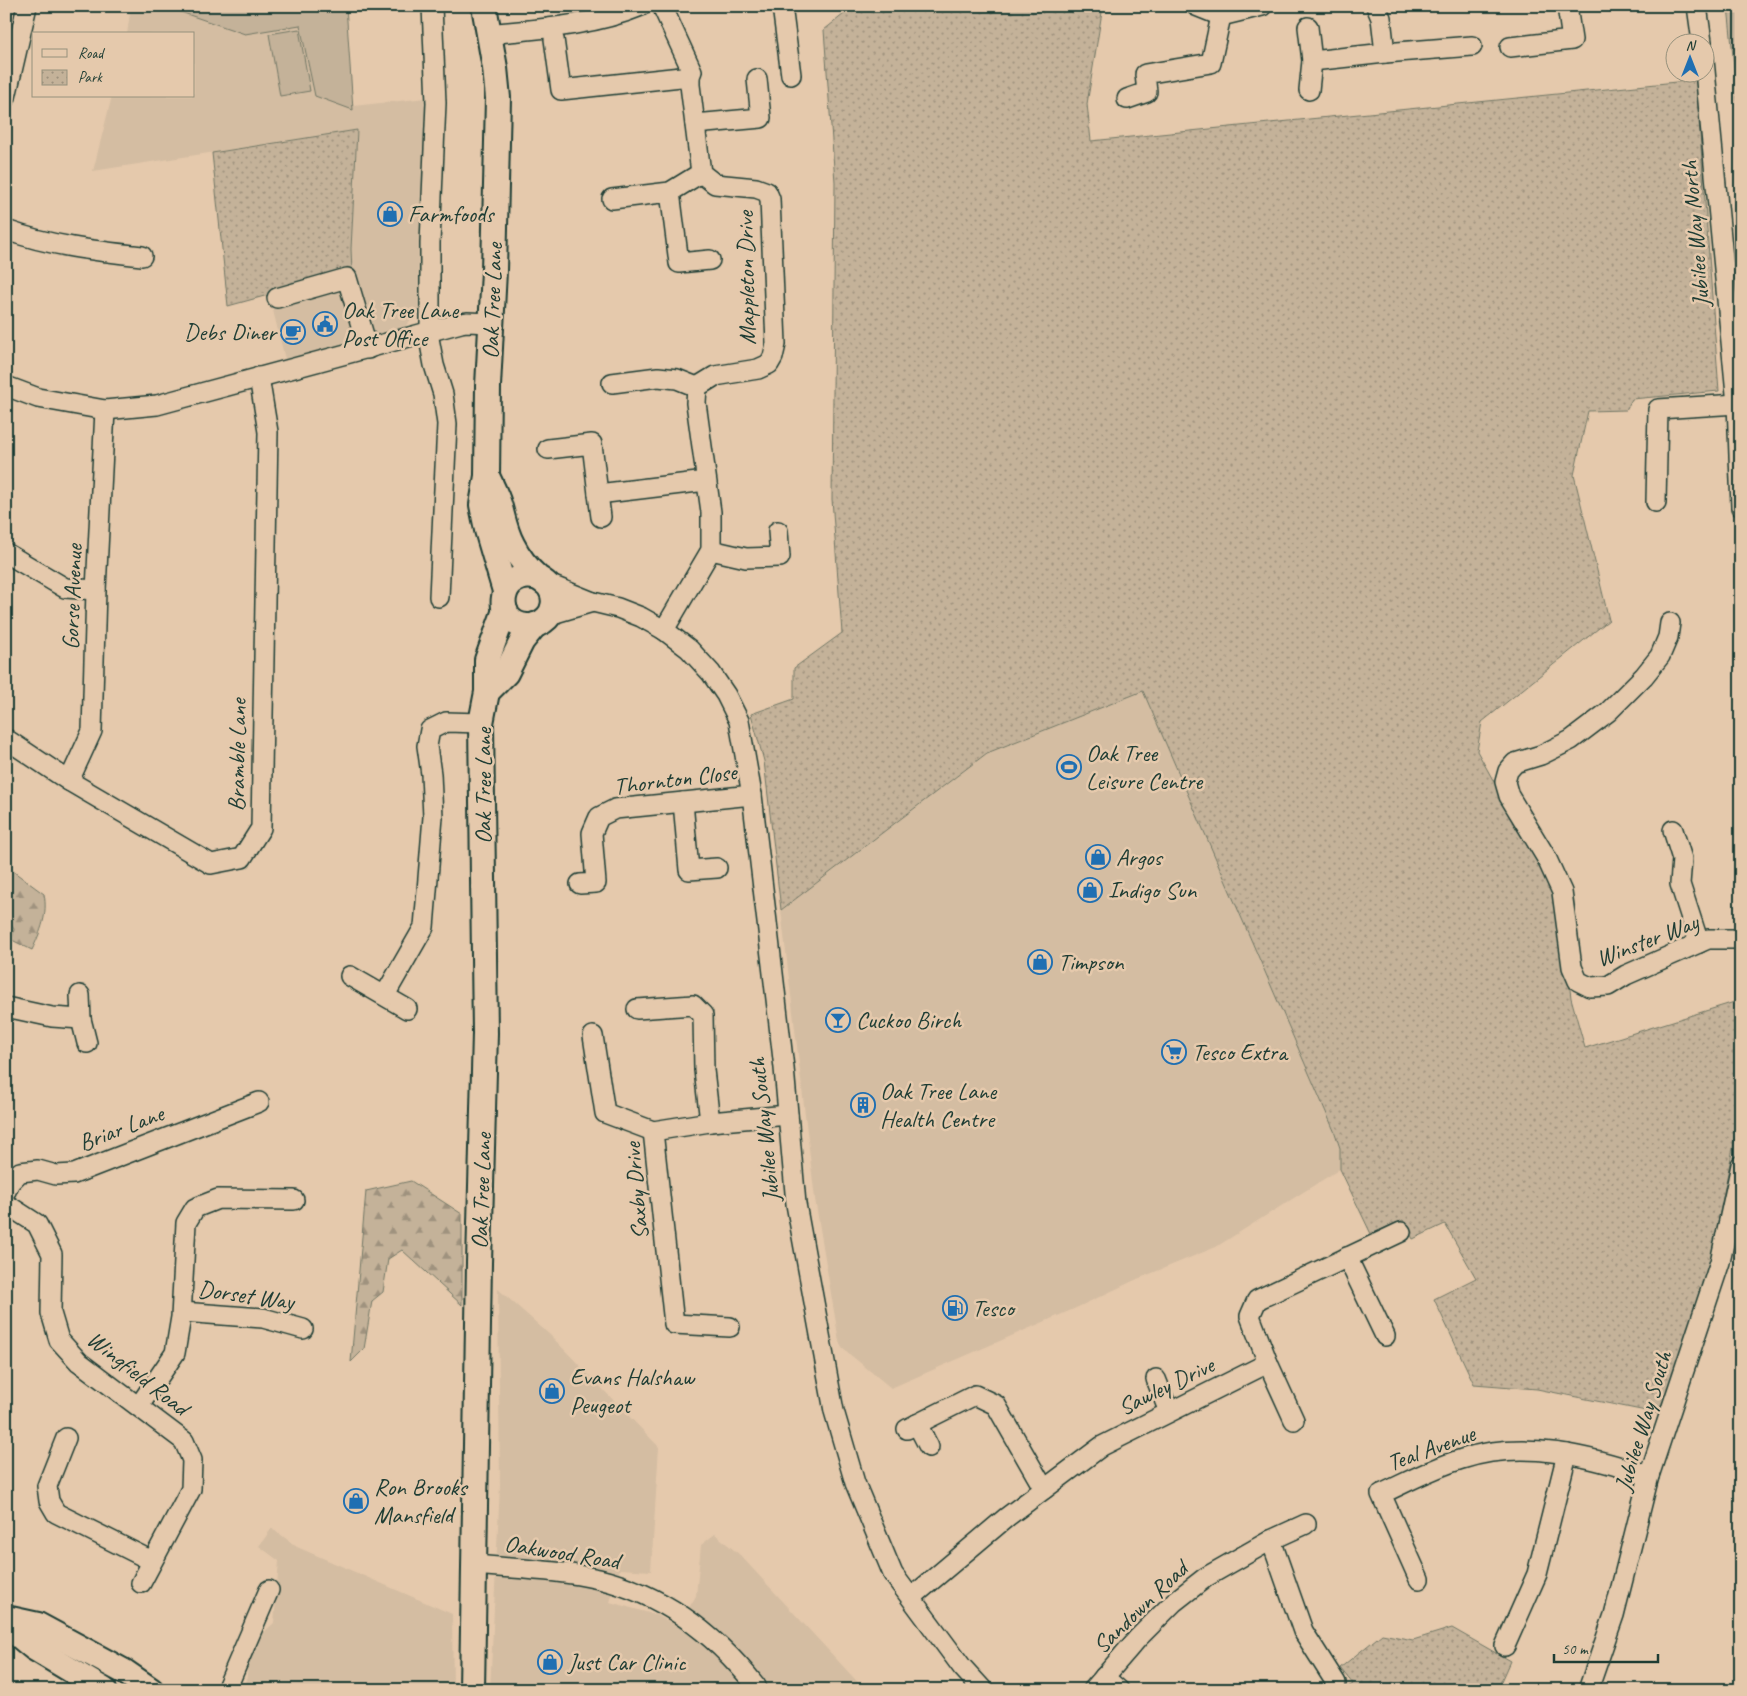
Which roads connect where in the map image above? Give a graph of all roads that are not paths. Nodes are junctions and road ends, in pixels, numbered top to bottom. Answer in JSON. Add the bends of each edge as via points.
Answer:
{"nodes":[{"id":1,"x":27,"y":6,"type":"edge"},
{"id":2,"x":432,"y":6,"type":"edge"},
{"id":3,"x":484,"y":6,"type":"edge"},
{"id":4,"x":641,"y":6,"type":"edge"},
{"id":5,"x":662,"y":6,"type":"edge"},
{"id":6,"x":782,"y":6,"type":"edge"},
{"id":7,"x":1196,"y":6,"type":"edge"},
{"id":8,"x":1262,"y":6,"type":"edge"},
{"id":9,"x":1376,"y":6,"type":"edge"},
{"id":10,"x":1567,"y":6,"type":"edge"},
{"id":11,"x":1697,"y":6,"type":"edge"},
{"id":12,"x":1221,"y":16,"type":"junction"},
{"id":13,"x":1308,"y":27,"type":"dead end"},
{"id":14,"x":1701,"y":32,"type":"edge"},
{"id":15,"x":488,"y":34,"type":"junction"},
{"id":16,"x":554,"y":39,"type":"dead end"},
{"id":17,"x":1472,"y":46,"type":"dead end"},
{"id":18,"x":1510,"y":47,"type":"dead end"},
{"id":19,"x":1385,"y":53,"type":"junction"},
{"id":20,"x":1312,"y":61,"type":"junction"},
{"id":21,"x":791,"y":75,"type":"dead end"},
{"id":22,"x":690,"y":76,"type":"junction"},
{"id":23,"x":757,"y":79,"type":"dead end"},
{"id":24,"x":1706,"y":82,"type":"edge"},
{"id":25,"x":1309,"y":90,"type":"dead end"},
{"id":26,"x":6,"y":97,"type":"edge"},
{"id":27,"x":1127,"y":99,"type":"dead end"},
{"id":28,"x":695,"y":124,"type":"junction"},
{"id":29,"x":702,"y":173,"type":"junction"},
{"id":30,"x":670,"y":192,"type":"junction"},
{"id":31,"x":612,"y":199,"type":"dead end"},
{"id":32,"x":6,"y":230,"type":"edge"},
{"id":33,"x":142,"y":256,"type":"dead end"},
{"id":34,"x":710,"y":260,"type":"dead end"},
{"id":35,"x":276,"y":298,"type":"dead end"},
{"id":36,"x":492,"y":323,"type":"junction"},
{"id":37,"x":429,"y":333,"type":"junction"},
{"id":38,"x":368,"y":348,"type":"junction"},
{"id":39,"x":259,"y":377,"type":"junction"},
{"id":40,"x":612,"y":383,"type":"dead end"},
{"id":41,"x":6,"y":386,"type":"edge"},
{"id":42,"x":697,"y":387,"type":"junction"},
{"id":43,"x":1737,"y":404,"type":"junction"},
{"id":44,"x":105,"y":410,"type":"junction"},
{"id":45,"x":548,"y":449,"type":"dead end"},
{"id":46,"x":487,"y":476,"type":"junction"},
{"id":47,"x":706,"y":481,"type":"junction"},
{"id":48,"x":598,"y":494,"type":"junction"},
{"id":49,"x":1656,"y":502,"type":"dead end"},
{"id":50,"x":1741,"y":508,"type":"edge"},
{"id":51,"x":601,"y":517,"type":"dead end"},
{"id":52,"x":778,"y":530,"type":"dead end"},
{"id":53,"x":711,"y":550,"type":"junction"},
{"id":54,"x":6,"y":553,"type":"edge"},
{"id":55,"x":542,"y":580,"type":"junction"},
{"id":56,"x":96,"y":590,"type":"junction"},
{"id":57,"x":439,"y":597,"type":"dead end"},
{"id":58,"x":505,"y":601,"type":"junction"},
{"id":59,"x":593,"y":602,"type":"junction"},
{"id":60,"x":542,"y":620,"type":"junction"},
{"id":61,"x":1670,"y":623,"type":"dead end"},
{"id":62,"x":664,"y":630,"type":"junction"},
{"id":63,"x":488,"y":692,"type":"junction"},
{"id":64,"x":481,"y":723,"type":"junction"},
{"id":65,"x":6,"y":739,"type":"edge"},
{"id":66,"x":69,"y":781,"type":"junction"},
{"id":67,"x":752,"y":795,"type":"junction"},
{"id":68,"x":683,"y":802,"type":"junction"},
{"id":69,"x":1673,"y":830,"type":"dead end"},
{"id":70,"x":717,"y":868,"type":"dead end"},
{"id":71,"x":580,"y":884,"type":"dead end"},
{"id":72,"x":1741,"y":939,"type":"edge"},
{"id":73,"x":1699,"y":943,"type":"junction"},
{"id":74,"x":350,"y":976,"type":"dead end"},
{"id":75,"x":80,"y":995,"type":"dead end"},
{"id":76,"x":385,"y":995,"type":"junction"},
{"id":77,"x":6,"y":1007,"type":"edge"},
{"id":78,"x":407,"y":1008,"type":"dead end"},
{"id":79,"x":637,"y":1009,"type":"dead end"},
{"id":80,"x":81,"y":1019,"type":"junction"},
{"id":81,"x":593,"y":1036,"type":"dead end"},
{"id":82,"x":87,"y":1043,"type":"dead end"},
{"id":83,"x":260,"y":1102,"type":"dead end"},
{"id":84,"x":788,"y":1115,"type":"junction"},
{"id":85,"x":710,"y":1122,"type":"junction"},
{"id":86,"x":653,"y":1131,"type":"junction"},
{"id":87,"x":1741,"y":1165,"type":"edge"},
{"id":88,"x":6,"y":1191,"type":"edge"},
{"id":89,"x":284,"y":1194,"type":"dead end"},
{"id":90,"x":6,"y":1204,"type":"edge"},
{"id":91,"x":1400,"y":1232,"type":"dead end"},
{"id":92,"x":1347,"y":1257,"type":"junction"},
{"id":93,"x":182,"y":1312,"type":"junction"},
{"id":94,"x":730,"y":1327,"type":"dead end"},
{"id":95,"x":303,"y":1329,"type":"dead end"},
{"id":96,"x":1385,"y":1336,"type":"dead end"},
{"id":97,"x":1268,"y":1363,"type":"junction"},
{"id":98,"x":1156,"y":1379,"type":"dead end"},
{"id":99,"x":138,"y":1406,"type":"junction"},
{"id":100,"x":1169,"y":1412,"type":"junction"},
{"id":101,"x":1294,"y":1420,"type":"dead end"},
{"id":102,"x":56,"y":1446,"type":"dead end"},
{"id":103,"x":929,"y":1448,"type":"dead end"},
{"id":104,"x":1567,"y":1454,"type":"junction"},
{"id":105,"x":1649,"y":1476,"type":"junction"},
{"id":106,"x":1044,"y":1489,"type":"junction"},
{"id":107,"x":1306,"y":1524,"type":"dead end"},
{"id":108,"x":1271,"y":1540,"type":"junction"},
{"id":109,"x":152,"y":1561,"type":"junction"},
{"id":110,"x":475,"y":1565,"type":"junction"},
{"id":111,"x":1419,"y":1579,"type":"dead end"},
{"id":112,"x":141,"y":1583,"type":"dead end"},
{"id":113,"x":269,"y":1590,"type":"dead end"},
{"id":114,"x":912,"y":1597,"type":"junction"},
{"id":115,"x":6,"y":1618,"type":"edge"},
{"id":116,"x":6,"y":1625,"type":"edge"},
{"id":117,"x":1505,"y":1646,"type":"dead end"},
{"id":118,"x":1098,"y":1684,"type":"edge"},
{"id":119,"x":1336,"y":1684,"type":"dead end"},
{"id":120,"x":756,"y":1686,"type":"dead end"},
{"id":121,"x":104,"y":1690,"type":"edge"},
{"id":122,"x":151,"y":1690,"type":"edge"},
{"id":123,"x":226,"y":1690,"type":"edge"},
{"id":124,"x":472,"y":1690,"type":"edge"},
{"id":125,"x":983,"y":1690,"type":"edge"},
{"id":126,"x":1119,"y":1690,"type":"edge"},
{"id":127,"x":1588,"y":1690,"type":"edge"}],
"edges":[{"from":1,"to":26,"type":"street"},
{"from":2,"to":37,"type":"street","via":[[436,103]]},
{"from":3,"to":15,"type":"main road","name":"Oak Tree Lane"},
{"from":4,"to":15,"type":"street","via":[[621,14],[563,26]]},
{"from":5,"to":22,"type":"street","via":[[692,71]]},
{"from":6,"to":21,"type":"street"},
{"from":7,"to":12,"type":"street"},
{"from":8,"to":12,"type":"street"},
{"from":9,"to":19,"type":"street","via":[[1381,18]]},
{"from":10,"to":18,"type":"street","via":[[1572,40]]},
{"from":11,"to":14,"type":"street"},
{"from":12,"to":27,"type":"street","via":[[1211,63],[1146,74],[1147,92]]},
{"from":13,"to":20,"type":"street"},
{"from":15,"to":36,"type":"main road","name":"Oak Tree Lane","via":[[498,98]]},
{"from":16,"to":22,"type":"street","via":[[561,90]]},
{"from":17,"to":19,"type":"street"},
{"from":19,"to":20,"type":"street"},
{"from":20,"to":25,"type":"street"},
{"from":22,"to":28,"type":"street"},
{"from":23,"to":28,"type":"street","via":[[761,118]]},
{"from":24,"to":43,"type":"street","name":"Jubilee Way North"},
{"from":28,"to":29,"type":"street"},
{"from":29,"to":30,"type":"street"},
{"from":29,"to":42,"type":"street","name":"Mappleton Drive","via":[[714,184],[767,192],[770,199],[776,344],[768,364],[758,369],[714,376]]},
{"from":30,"to":31,"type":"street"},
{"from":30,"to":34,"type":"street","via":[[679,263]]},
{"from":32,"to":33,"type":"street","via":[[84,250]]},
{"from":35,"to":38,"type":"street","via":[[347,278]]},
{"from":36,"to":37,"type":"street","via":[[467,322]]},
{"from":36,"to":46,"type":"main road","name":"Oak Tree Lane"},
{"from":37,"to":38,"type":"street"},
{"from":37,"to":57,"type":"street","via":[[447,424]]},
{"from":38,"to":39,"type":"street"},
{"from":39,"to":44,"type":"street","via":[[157,405]]},
{"from":39,"to":66,"type":"street","name":"Bramble Lane","via":[[268,432],[261,828],[242,858],[211,864]]},
{"from":40,"to":42,"type":"street","via":[[658,377],[677,379]]},
{"from":41,"to":44,"type":"street","via":[[38,398]]},
{"from":42,"to":47,"type":"street","via":[[696,403]]},
{"from":43,"to":49,"type":"street","via":[[1658,409]]},
{"from":43,"to":50,"type":"street"},
{"from":44,"to":56,"type":"street","name":"Gorse Avenue"},
{"from":45,"to":48,"type":"street","via":[[592,444]]},
{"from":46,"to":55,"type":"main road","name":"Oak Tree Lane","via":[[512,544],[526,566]]},
{"from":46,"to":58,"type":"main road","name":"Oak Tree Lane","via":[[482,505]]},
{"from":47,"to":48,"type":"street"},
{"from":47,"to":53,"type":"street","via":[[711,512]]},
{"from":48,"to":51,"type":"street"},
{"from":52,"to":53,"type":"street","via":[[780,557],[746,558]]},
{"from":53,"to":62,"type":"street"},
{"from":54,"to":56,"type":"street","via":[[65,588]]},
{"from":55,"to":58,"type":"main road","name":"Oak Tree Lane","via":[[522,576],[509,585]]},
{"from":55,"to":59,"type":"street","name":"Jubilee Way South"},
{"from":55,"to":60,"type":"main road","name":"Oak Tree Lane","via":[[554,599],[553,607]]},
{"from":56,"to":66,"type":"street","name":"Gorse Avenue","via":[[92,731]]},
{"from":58,"to":60,"type":"main road","via":[[514,622],[520,625]]},
{"from":58,"to":63,"type":"main road","name":"Oak Tree Lane","via":[[488,660]]},
{"from":59,"to":60,"type":"street"},
{"from":59,"to":62,"type":"street","name":"Jubilee Way South","via":[[641,617]]},
{"from":60,"to":63,"type":"main road","name":"Oak Tree Lane","via":[[522,641],[506,672]]},
{"from":61,"to":73,"type":"street","name":"Winster Way","via":[[1660,656],[1615,705],[1571,740],[1515,763],[1505,782],[1509,796],[1546,857],[1562,892],[1572,967],[1578,980],[1590,987],[1608,986]]},
{"from":62,"to":67,"type":"street","name":"Jubilee Way South","via":[[689,649],[726,695],[739,721]]},
{"from":63,"to":64,"type":"main road","name":"Oak Tree Lane"},
{"from":64,"to":76,"type":"street","via":[[446,722],[430,730],[427,746],[433,817],[424,927]]},
{"from":64,"to":110,"type":"main road","name":"Oak Tree Lane","via":[[485,1033]]},
{"from":65,"to":66,"type":"street","name":"Bramble Lane"},
{"from":67,"to":68,"type":"street","name":"Thornton Close"},
{"from":67,"to":84,"type":"street","name":"Jubilee Way South"},
{"from":68,"to":70,"type":"street","via":[[689,870]]},
{"from":68,"to":71,"type":"street","name":"Thornton Close","via":[[615,809],[599,817],[592,833],[596,883]]},
{"from":69,"to":73,"type":"street","via":[[1682,859],[1680,884]]},
{"from":72,"to":73,"type":"street","name":"Winster Way"},
{"from":74,"to":76,"type":"street"},
{"from":75,"to":80,"type":"street"},
{"from":76,"to":78,"type":"street"},
{"from":77,"to":80,"type":"street","via":[[52,1017]]},
{"from":79,"to":85,"type":"street","via":[[693,1005],[703,1015],[704,1070]]},
{"from":80,"to":82,"type":"street"},
{"from":81,"to":86,"type":"street","via":[[605,1113]]},
{"from":83,"to":88,"type":"street","name":"Briar Lane","via":[[74,1174],[56,1175],[38,1170],[20,1172]]},
{"from":84,"to":85,"type":"street","name":"Saxby Drive"},
{"from":84,"to":114,"type":"street","name":"Jubilee Way South","via":[[796,1204],[834,1412],[855,1483],[893,1574]]},
{"from":85,"to":86,"type":"street","name":"Saxby Drive"},
{"from":86,"to":94,"type":"street","name":"Saxby Drive","via":[[674,1324]]},
{"from":87,"to":105,"type":"street","name":"Jubilee Way South","via":[[1720,1262]]},
{"from":89,"to":93,"type":"street","via":[[218,1198],[195,1208],[186,1223]]},
{"from":90,"to":99,"type":"street","name":"Wingfield Road","via":[[37,1224],[52,1254],[51,1313],[59,1340],[79,1362]]},
{"from":91,"to":92,"type":"street"},
{"from":92,"to":96,"type":"street"},
{"from":92,"to":97,"type":"street","via":[[1257,1300],[1250,1316]]},
{"from":93,"to":95,"type":"street","name":"Dorset Way","via":[[263,1318]]},
{"from":93,"to":99,"type":"street","via":[[175,1354]]},
{"from":97,"to":100,"type":"street","name":"Sawley Drive"},
{"from":97,"to":101,"type":"street"},
{"from":98,"to":100,"type":"street"},
{"from":99,"to":109,"type":"street","name":"Wingfield Road","via":[[184,1441],[192,1460],[191,1489]]},
{"from":100,"to":106,"type":"street","name":"Sawley Drive","via":[[1102,1446]]},
{"from":102,"to":109,"type":"street","via":[[47,1486],[48,1501],[56,1513]]},
{"from":103,"to":106,"type":"street","via":[[912,1427],[975,1395],[996,1404]]},
{"from":104,"to":105,"type":"street","name":"Teal Avenue","via":[[1614,1464]]},
{"from":104,"to":111,"type":"street","name":"Teal Avenue","via":[[1538,1450],[1499,1451],[1462,1458],[1381,1494]]},
{"from":104,"to":117,"type":"street","via":[[1537,1574]]},
{"from":105,"to":127,"type":"street","name":"Jubilee Way South","via":[[1614,1615]]},
{"from":106,"to":114,"type":"street","name":"Sawley Drive"},
{"from":107,"to":108,"type":"street","name":"Sandown Road"},
{"from":108,"to":118,"type":"street","name":"Sandown Road","via":[[1206,1577],[1174,1602]]},
{"from":108,"to":119,"type":"street","via":[[1303,1631]]},
{"from":109,"to":112,"type":"street","name":"Wingfield Road"},
{"from":110,"to":120,"type":"street","name":"Oakwood Road","via":[[598,1579],[662,1602],[716,1642]]},
{"from":110,"to":124,"type":"main road","name":"Oak Tree Lane"},
{"from":113,"to":123,"type":"street"},
{"from":114,"to":125,"type":"street","name":"Jubilee Way South","via":[[962,1667]]},
{"from":115,"to":122,"type":"main road","via":[[38,1625],[125,1672]]},
{"from":116,"to":121,"type":"main road","via":[[34,1648]]},
{"from":118,"to":126,"type":"street"}]}
